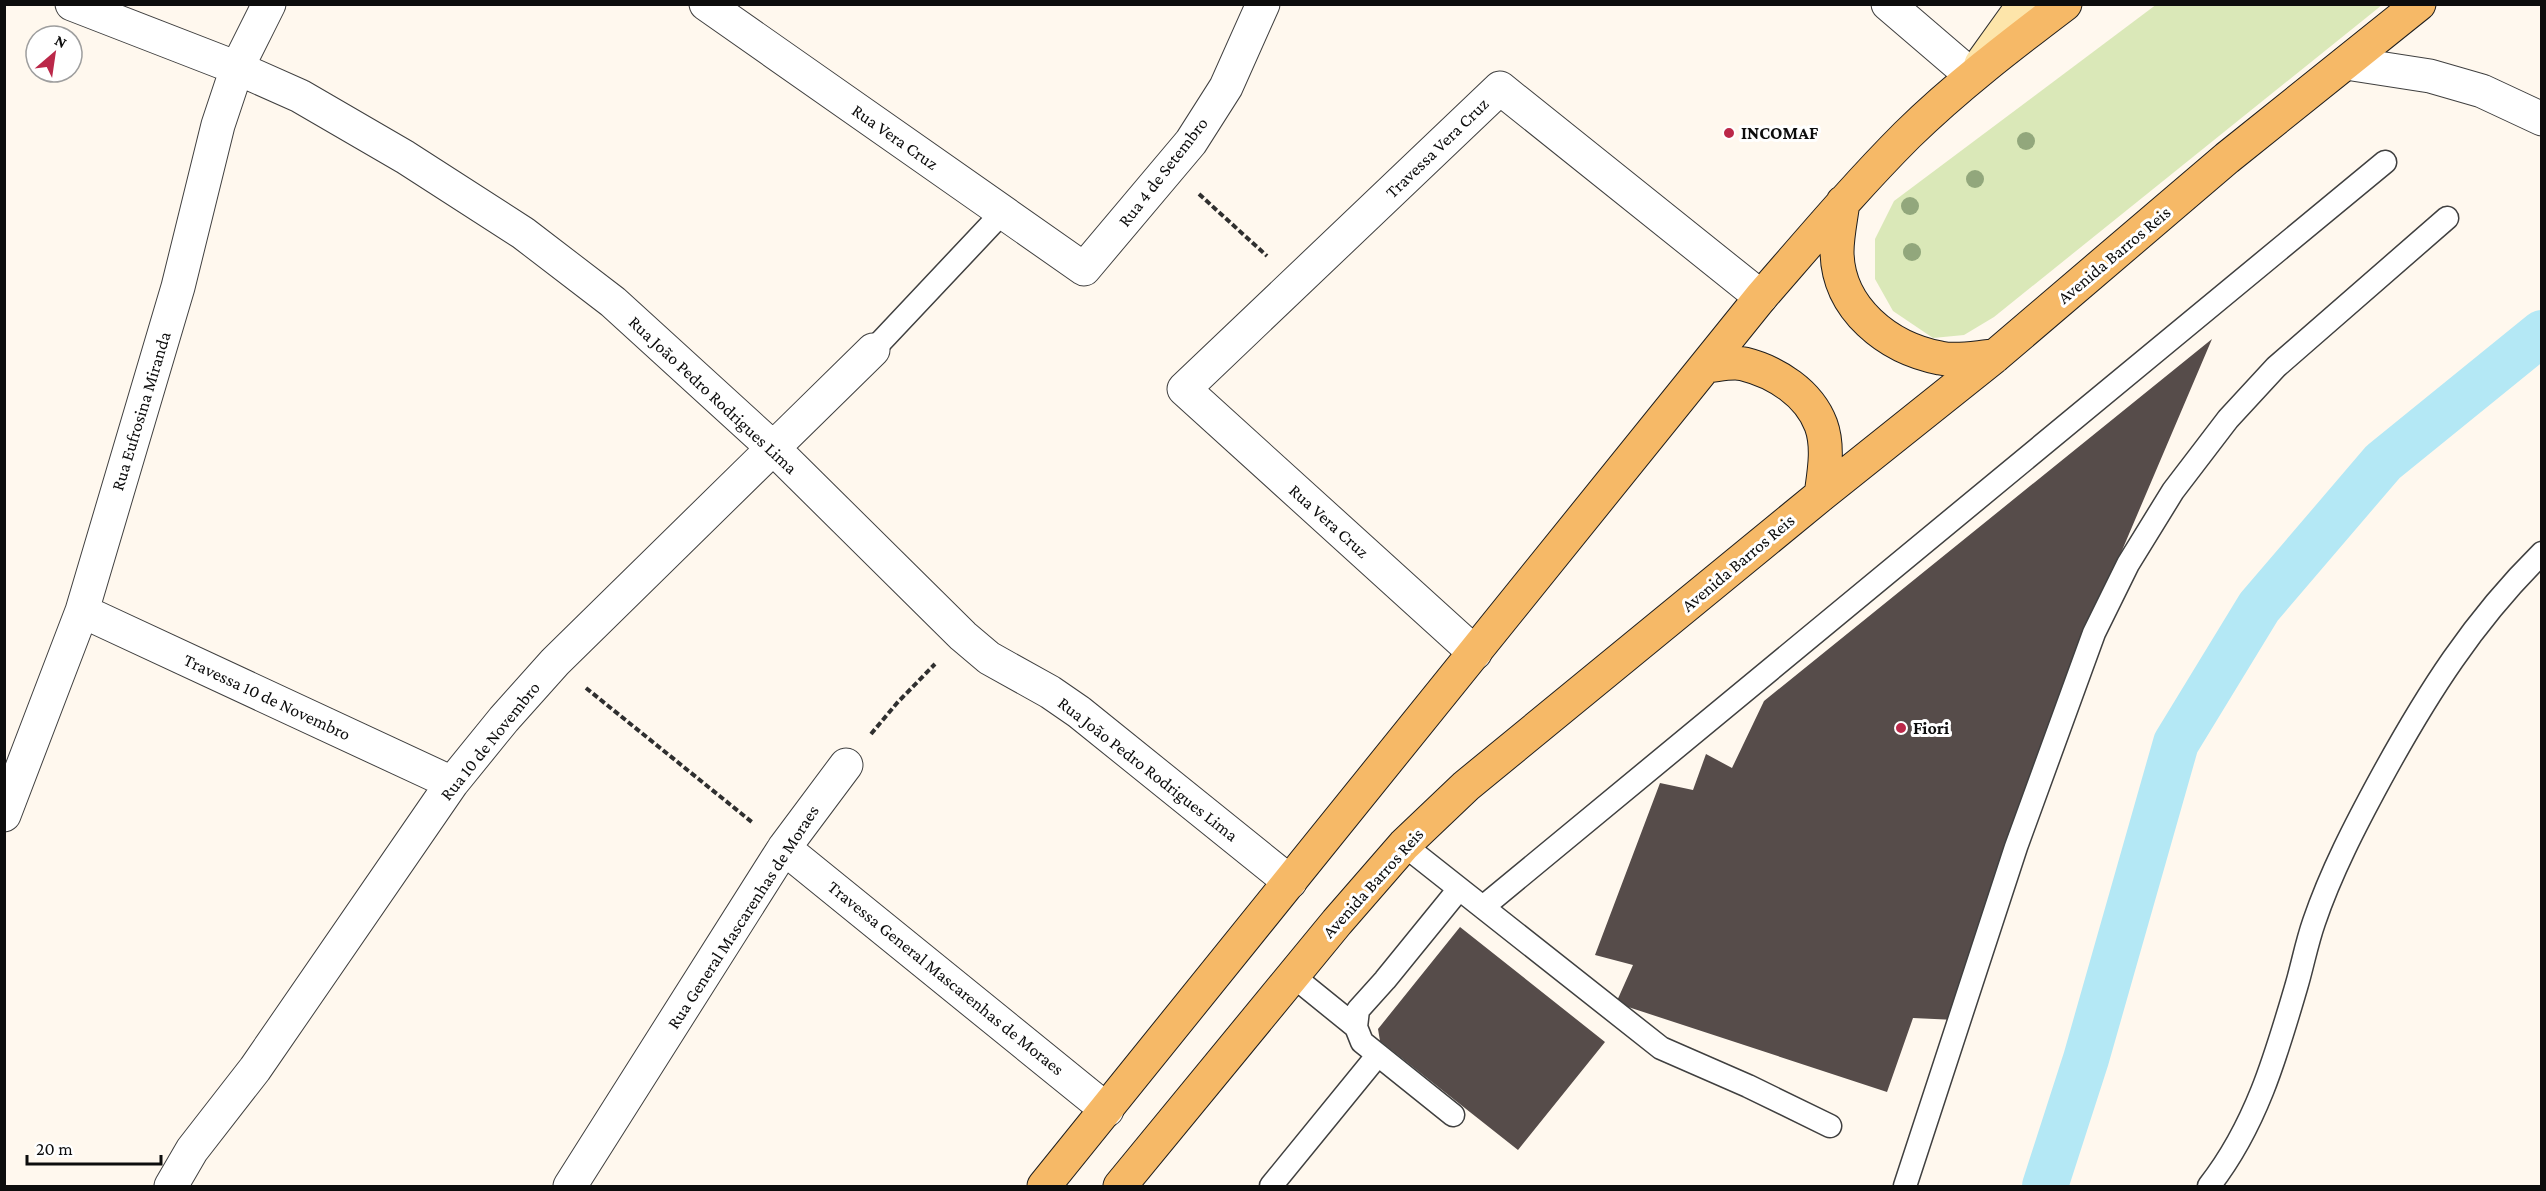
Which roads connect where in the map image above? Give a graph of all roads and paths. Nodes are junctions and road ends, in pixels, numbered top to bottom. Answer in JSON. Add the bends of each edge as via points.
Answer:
{"nodes":[{"id":1,"x":72,"y":4,"type":"edge"},
{"id":2,"x":269,"y":4,"type":"edge"},
{"id":3,"x":706,"y":4,"type":"edge"},
{"id":4,"x":1263,"y":4,"type":"edge"},
{"id":5,"x":1888,"y":4,"type":"edge"},
{"id":6,"x":2024,"y":4,"type":"edge"},
{"id":7,"x":2065,"y":4,"type":"edge"},
{"id":8,"x":2419,"y":4,"type":"edge"},
{"id":9,"x":2346,"y":63,"type":"junction"},
{"id":10,"x":237,"y":68,"type":"junction"},
{"id":11,"x":1972,"y":76,"type":"junction"},
{"id":12,"x":2541,"y":119,"type":"edge"},
{"id":13,"x":2385,"y":162,"type":"dead end"},
{"id":14,"x":1170,"y":168,"type":"junction"},
{"id":15,"x":1843,"y":202,"type":"junction"},
{"id":16,"x":1002,"y":213,"type":"junction"},
{"id":17,"x":2447,"y":218,"type":"dead end"},
{"id":18,"x":1084,"y":269,"type":"joint"},
{"id":19,"x":1296,"y":282,"type":"junction"},
{"id":20,"x":1761,"y":297,"type":"junction"},
{"id":21,"x":873,"y":350,"type":"joint"},
{"id":22,"x":1995,"y":356,"type":"junction"},
{"id":23,"x":1706,"y":366,"type":"junction"},
{"id":24,"x":1184,"y":389,"type":"joint"},
{"id":25,"x":772,"y":447,"type":"junction"},
{"id":26,"x":1821,"y":495,"type":"junction"},
{"id":27,"x":2541,"y":553,"type":"edge"},
{"id":28,"x":82,"y":611,"type":"junction"},
{"id":29,"x":963,"y":636,"type":"junction"},
{"id":30,"x":1475,"y":653,"type":"junction"},
{"id":31,"x":555,"y":662,"type":"junction"},
{"id":32,"x":846,"y":765,"type":"joint"},
{"id":33,"x":452,"y":783,"type":"junction"},
{"id":34,"x":4,"y":815,"type":"edge"},
{"id":35,"x":1404,"y":844,"type":"junction"},
{"id":36,"x":784,"y":848,"type":"junction"},
{"id":37,"x":1290,"y":882,"type":"junction"},
{"id":38,"x":1459,"y":889,"type":"junction"},
{"id":39,"x":1483,"y":908,"type":"junction"},
{"id":40,"x":1293,"y":976,"type":"junction"},
{"id":41,"x":1356,"y":1027,"type":"junction"},
{"id":42,"x":1377,"y":1056,"type":"junction"},
{"id":43,"x":1107,"y":1110,"type":"junction"},
{"id":44,"x":1453,"y":1115,"type":"dead end"},
{"id":45,"x":1830,"y":1126,"type":"dead end"},
{"id":46,"x":171,"y":1186,"type":"edge"},
{"id":47,"x":570,"y":1186,"type":"edge"},
{"id":48,"x":1044,"y":1186,"type":"edge"},
{"id":49,"x":1120,"y":1186,"type":"edge"},
{"id":50,"x":1271,"y":1186,"type":"edge"},
{"id":51,"x":1905,"y":1186,"type":"edge"},
{"id":52,"x":2209,"y":1186,"type":"edge"}],
"edges":[{"from":1,"to":10,"type":"street","name":"Rua João Pedro Rodrigues Lima"},
{"from":2,"to":10,"type":"street","name":"Rua Eufrosina Miranda"},
{"from":3,"to":16,"type":"street","name":"Rua Vera Cruz"},
{"from":4,"to":14,"type":"street","name":"Rua 4 de Setembro","via":[[1226,87]]},
{"from":5,"to":11,"type":"street"},
{"from":6,"to":11,"type":"main road"},
{"from":7,"to":11,"type":"main road"},
{"from":8,"to":9,"type":"main road","name":"Avenida Barros Reis"},
{"from":9,"to":12,"type":"street","via":[[2430,75],[2482,91]]},
{"from":9,"to":22,"type":"main road","name":"Avenida Barros Reis"},
{"from":10,"to":25,"type":"street","name":"Rua João Pedro Rodrigues Lima","via":[[300,96],[523,233],[613,302]]},
{"from":10,"to":28,"type":"street","name":"Rua Eufrosina Miranda","via":[[218,125],[178,287]]},
{"from":11,"to":15,"type":"main road","via":[[1908,134]]},
{"from":13,"to":39,"type":"lane"},
{"from":14,"to":18,"type":"street","name":"Rua 4 de Setembro"},
{"from":14,"to":19,"type":"path"},
{"from":15,"to":20,"type":"main road"},
{"from":15,"to":22,"type":"main road","via":[[1837,252],[1844,291],[1870,324],[1904,348],[1942,359]]},
{"from":16,"to":18,"type":"street","name":"Rua Vera Cruz"},
{"from":16,"to":21,"type":"lane"},
{"from":17,"to":51,"type":"lane","via":[[2268,375],[2228,418],[2173,491],[2128,564],[2094,633],[2016,847]]},
{"from":19,"to":20,"type":"street","name":"Travessa Vera Cruz","via":[[1500,88]]},
{"from":19,"to":24,"type":"street","name":"Travessa Vera Cruz"},
{"from":20,"to":23,"type":"main road"},
{"from":21,"to":25,"type":"street","name":"Rua 10 de Novembro"},
{"from":22,"to":26,"type":"main road","name":"Avenida Barros Reis"},
{"from":23,"to":26,"type":"main road","via":[[1742,363],[1775,375],[1806,398],[1822,426],[1826,459]]},
{"from":23,"to":30,"type":"main road"},
{"from":24,"to":30,"type":"street","name":"Rua Vera Cruz"},
{"from":25,"to":29,"type":"street","name":"Rua João Pedro Rodrigues Lima"},
{"from":25,"to":31,"type":"street","name":"Rua 10 de Novembro"},
{"from":26,"to":35,"type":"main road","name":"Avenida Barros Reis","via":[[1466,786]]},
{"from":27,"to":52,"type":"lane","via":[[2505,589],[2448,664],[2350,835],[2314,922],[2271,1069],[2246,1131]]},
{"from":28,"to":33,"type":"street","name":"Travessa 10 de Novembro"},
{"from":28,"to":34,"type":"street","name":"Rua Eufrosina Miranda"},
{"from":29,"to":32,"type":"path","via":[[897,703]]},
{"from":29,"to":37,"type":"street","name":"Rua João Pedro Rodrigues Lima","via":[[989,658],[1079,712]]},
{"from":30,"to":37,"type":"main road"},
{"from":31,"to":33,"type":"street","name":"Rua 10 de Novembro"},
{"from":31,"to":36,"type":"path"},
{"from":32,"to":36,"type":"street","name":"Rua General Mascarenhas de Moraes"},
{"from":33,"to":46,"type":"street","name":"Rua 10 de Novembro","via":[[268,1050],[192,1150]]},
{"from":35,"to":38,"type":"lane"},
{"from":35,"to":40,"type":"main road","name":"Avenida Barros Reis"},
{"from":36,"to":43,"type":"street","name":"Travessa General Mascarenhas de Moraes"},
{"from":36,"to":47,"type":"street","name":"Rua General Mascarenhas de Moraes"},
{"from":37,"to":43,"type":"main road"},
{"from":38,"to":39,"type":"lane"},
{"from":38,"to":41,"type":"lane","via":[[1358,1010]]},
{"from":39,"to":45,"type":"lane","via":[[1660,1048]]},
{"from":40,"to":41,"type":"lane"},
{"from":40,"to":49,"type":"main road","name":"Avenida Barros Reis"},
{"from":41,"to":42,"type":"lane","via":[[1362,1042]]},
{"from":42,"to":44,"type":"lane"},
{"from":42,"to":50,"type":"lane"},
{"from":43,"to":48,"type":"main road"}]}
